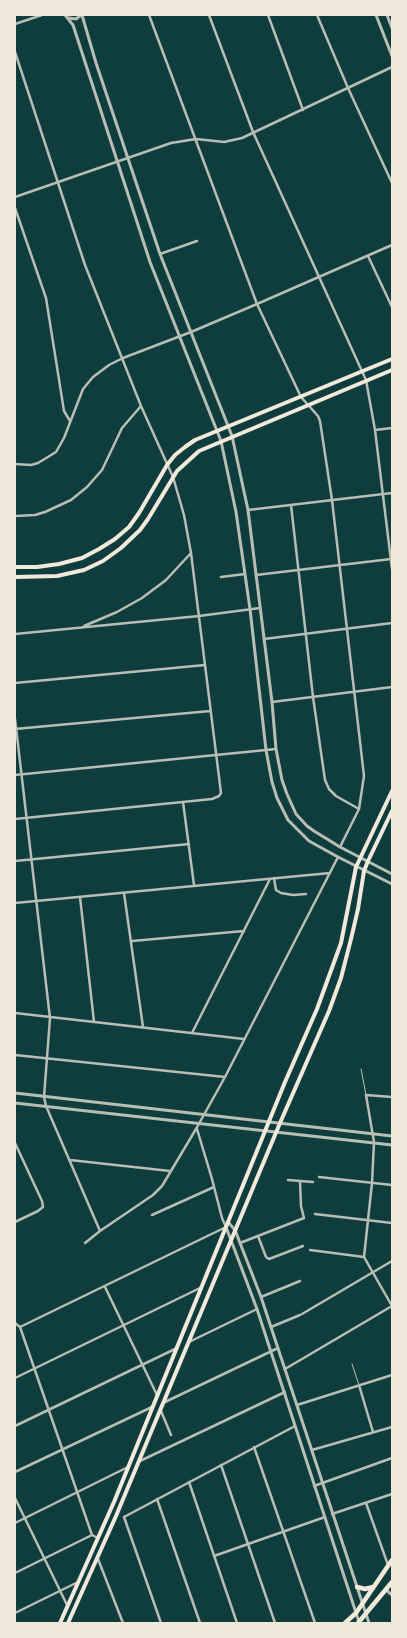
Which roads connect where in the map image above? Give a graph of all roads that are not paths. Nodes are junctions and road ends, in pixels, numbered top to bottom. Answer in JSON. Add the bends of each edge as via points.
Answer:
{"nodes":[{"id":1,"x":42,"y":15,"type":"edge"},
{"id":2,"x":81,"y":15,"type":"edge"},
{"id":3,"x":150,"y":15,"type":"edge"},
{"id":4,"x":209,"y":15,"type":"edge"},
{"id":5,"x":268,"y":15,"type":"edge"},
{"id":6,"x":317,"y":15,"type":"edge"},
{"id":7,"x":376,"y":15,"type":"edge"},
{"id":8,"x":387,"y":15,"type":"edge"},
{"id":9,"x":67,"y":17,"type":"edge"},
{"id":10,"x":15,"y":24,"type":"edge"},
{"id":11,"x":392,"y":28,"type":"edge"},
{"id":12,"x":15,"y":52,"type":"edge"},
{"id":13,"x":392,"y":56,"type":"edge"},
{"id":14,"x":392,"y":67,"type":"edge"},
{"id":15,"x":348,"y":88,"type":"junction"},
{"id":16,"x":303,"y":110,"type":"junction"},
{"id":17,"x":254,"y":132,"type":"junction"},
{"id":18,"x":196,"y":139,"type":"junction"},
{"id":19,"x":128,"y":157,"type":"junction"},
{"id":20,"x":118,"y":161,"type":"junction"},
{"id":21,"x":58,"y":182,"type":"junction"},
{"id":22,"x":392,"y":183,"type":"edge"},
{"id":23,"x":15,"y":197,"type":"edge"},
{"id":24,"x":15,"y":208,"type":"edge"},
{"id":25,"x":197,"y":241,"type":"dead end"},
{"id":26,"x":392,"y":245,"type":"edge"},
{"id":27,"x":160,"y":254,"type":"junction"},
{"id":28,"x":368,"y":256,"type":"junction"},
{"id":29,"x":319,"y":277,"type":"junction"},
{"id":30,"x":257,"y":304,"type":"junction"},
{"id":31,"x":392,"y":307,"type":"edge"},
{"id":32,"x":191,"y":332,"type":"junction"},
{"id":33,"x":180,"y":336,"type":"junction"},
{"id":34,"x":123,"y":358,"type":"junction"},
{"id":35,"x":392,"y":359,"type":"edge"},
{"id":36,"x":392,"y":370,"type":"edge"},
{"id":37,"x":362,"y":371,"type":"junction"},
{"id":38,"x":366,"y":380,"type":"junction"},
{"id":39,"x":301,"y":396,"type":"junction"},
{"id":40,"x":141,"y":406,"type":"junction"},
{"id":41,"x":308,"y":406,"type":"junction"},
{"id":42,"x":70,"y":422,"type":"junction"},
{"id":43,"x":228,"y":426,"type":"junction"},
{"id":44,"x":392,"y":428,"type":"edge"},
{"id":45,"x":375,"y":430,"type":"junction"},
{"id":46,"x":217,"y":431,"type":"junction"},
{"id":47,"x":232,"y":436,"type":"junction"},
{"id":48,"x":222,"y":441,"type":"junction"},
{"id":49,"x":15,"y":464,"type":"edge"},
{"id":50,"x":167,"y":465,"type":"junction"},
{"id":51,"x":172,"y":478,"type":"junction"},
{"id":52,"x":392,"y":493,"type":"edge"},
{"id":53,"x":383,"y":495,"type":"junction"},
{"id":54,"x":332,"y":500,"type":"junction"},
{"id":55,"x":291,"y":505,"type":"junction"},
{"id":56,"x":248,"y":510,"type":"junction"},
{"id":57,"x":15,"y":516,"type":"edge"},
{"id":58,"x":191,"y":553,"type":"junction"},
{"id":59,"x":391,"y":559,"type":"edge"},
{"id":60,"x":340,"y":565,"type":"junction"},
{"id":61,"x":15,"y":567,"type":"edge"},
{"id":62,"x":392,"y":569,"type":"edge"},
{"id":63,"x":299,"y":570,"type":"junction"},
{"id":64,"x":245,"y":574,"type":"junction"},
{"id":65,"x":256,"y":575,"type":"junction"},
{"id":66,"x":15,"y":577,"type":"edge"},
{"id":67,"x":221,"y":577,"type":"dead end"},
{"id":68,"x":260,"y":608,"type":"junction"},
{"id":69,"x":250,"y":609,"type":"junction"},
{"id":70,"x":199,"y":616,"type":"junction"},
{"id":71,"x":392,"y":623,"type":"edge"},
{"id":72,"x":80,"y":627,"type":"junction"},
{"id":73,"x":347,"y":628,"type":"junction"},
{"id":74,"x":306,"y":633,"type":"junction"},
{"id":75,"x":15,"y":634,"type":"edge"},
{"id":76,"x":264,"y":639,"type":"junction"},
{"id":77,"x":205,"y":665,"type":"junction"},
{"id":78,"x":15,"y":683,"type":"edge"},
{"id":79,"x":392,"y":688,"type":"edge"},
{"id":80,"x":355,"y":692,"type":"junction"},
{"id":81,"x":313,"y":697,"type":"junction"},
{"id":82,"x":272,"y":702,"type":"junction"},
{"id":83,"x":210,"y":710,"type":"junction"},
{"id":84,"x":15,"y":719,"type":"edge"},
{"id":85,"x":16,"y":729,"type":"edge"},
{"id":86,"x":276,"y":749,"type":"junction"},
{"id":87,"x":266,"y":750,"type":"junction"},
{"id":88,"x":216,"y":755,"type":"junction"},
{"id":89,"x":15,"y":775,"type":"edge"},
{"id":90,"x":22,"y":775,"type":"junction"},
{"id":91,"x":392,"y":791,"type":"edge"},
{"id":92,"x":183,"y":802,"type":"junction"},
{"id":93,"x":359,"y":809,"type":"junction"},
{"id":94,"x":392,"y":812,"type":"edge"},
{"id":95,"x":26,"y":818,"type":"junction"},
{"id":96,"x":15,"y":819,"type":"edge"},
{"id":97,"x":189,"y":844,"type":"junction"},
{"id":98,"x":340,"y":847,"type":"junction"},
{"id":99,"x":338,"y":857,"type":"junction"},
{"id":100,"x":360,"y":857,"type":"junction"},
{"id":101,"x":31,"y":860,"type":"junction"},
{"id":102,"x":15,"y":861,"type":"edge"},
{"id":103,"x":368,"y":861,"type":"junction"},
{"id":104,"x":356,"y":866,"type":"junction"},
{"id":105,"x":364,"y":871,"type":"junction"},
{"id":106,"x":330,"y":873,"type":"junction"},
{"id":107,"x":392,"y":874,"type":"edge"},
{"id":108,"x":274,"y":878,"type":"junction"},
{"id":109,"x":270,"y":879,"type":"junction"},
{"id":110,"x":392,"y":884,"type":"edge"},
{"id":111,"x":194,"y":886,"type":"junction"},
{"id":112,"x":124,"y":893,"type":"junction"},
{"id":113,"x":306,"y":894,"type":"dead end"},
{"id":114,"x":80,"y":897,"type":"junction"},
{"id":115,"x":36,"y":901,"type":"junction"},
{"id":116,"x":15,"y":903,"type":"edge"},
{"id":117,"x":244,"y":931,"type":"junction"},
{"id":118,"x":132,"y":941,"type":"junction"},
{"id":119,"x":15,"y":1013,"type":"edge"},
{"id":120,"x":50,"y":1018,"type":"junction"},
{"id":121,"x":94,"y":1022,"type":"junction"},
{"id":122,"x":143,"y":1027,"type":"junction"},
{"id":123,"x":192,"y":1033,"type":"junction"},
{"id":124,"x":245,"y":1039,"type":"junction"},
{"id":125,"x":15,"y":1055,"type":"edge"},
{"id":126,"x":46,"y":1058,"type":"junction"},
{"id":127,"x":361,"y":1068,"type":"dead end"},
{"id":128,"x":225,"y":1077,"type":"junction"},
{"id":129,"x":15,"y":1093,"type":"edge"},
{"id":130,"x":366,"y":1095,"type":"junction"},
{"id":131,"x":44,"y":1097,"type":"junction"},
{"id":132,"x":392,"y":1097,"type":"edge"},
{"id":133,"x":15,"y":1103,"type":"edge"},
{"id":134,"x":46,"y":1106,"type":"junction"},
{"id":135,"x":205,"y":1114,"type":"junction"},
{"id":136,"x":270,"y":1121,"type":"junction"},
{"id":137,"x":280,"y":1122,"type":"junction"},
{"id":138,"x":199,"y":1124,"type":"junction"},
{"id":139,"x":196,"y":1129,"type":"junction"},
{"id":140,"x":266,"y":1131,"type":"junction"},
{"id":141,"x":277,"y":1132,"type":"junction"},
{"id":142,"x":373,"y":1133,"type":"junction"},
{"id":143,"x":392,"y":1136,"type":"edge"},
{"id":144,"x":374,"y":1142,"type":"junction"},
{"id":145,"x":15,"y":1144,"type":"edge"},
{"id":146,"x":392,"y":1144,"type":"edge"},
{"id":147,"x":70,"y":1160,"type":"junction"},
{"id":148,"x":170,"y":1171,"type":"junction"},
{"id":149,"x":319,"y":1177,"type":"dead end"},
{"id":150,"x":288,"y":1180,"type":"dead end"},
{"id":151,"x":300,"y":1181,"type":"junction"},
{"id":152,"x":313,"y":1182,"type":"dead end"},
{"id":153,"x":372,"y":1183,"type":"junction"},
{"id":154,"x":392,"y":1185,"type":"edge"},
{"id":155,"x":214,"y":1187,"type":"junction"},
{"id":156,"x":315,"y":1214,"type":"dead end"},
{"id":157,"x":152,"y":1215,"type":"dead end"},
{"id":158,"x":222,"y":1218,"type":"junction"},
{"id":159,"x":367,"y":1221,"type":"junction"},
{"id":160,"x":15,"y":1222,"type":"edge"},
{"id":161,"x":228,"y":1222,"type":"junction"},
{"id":162,"x":392,"y":1224,"type":"edge"},
{"id":163,"x":226,"y":1227,"type":"junction"},
{"id":164,"x":235,"y":1230,"type":"junction"},
{"id":165,"x":100,"y":1231,"type":"junction"},
{"id":166,"x":258,"y":1236,"type":"junction"},
{"id":167,"x":232,"y":1240,"type":"junction"},
{"id":168,"x":85,"y":1243,"type":"dead end"},
{"id":169,"x":240,"y":1243,"type":"junction"},
{"id":170,"x":304,"y":1246,"type":"dead end"},
{"id":171,"x":310,"y":1250,"type":"dead end"},
{"id":172,"x":364,"y":1257,"type":"junction"},
{"id":173,"x":392,"y":1262,"type":"edge"},
{"id":174,"x":373,"y":1273,"type":"junction"},
{"id":175,"x":300,"y":1281,"type":"dead end"},
{"id":176,"x":105,"y":1286,"type":"junction"},
{"id":177,"x":200,"y":1288,"type":"junction"},
{"id":178,"x":260,"y":1297,"type":"junction"},
{"id":179,"x":392,"y":1306,"type":"edge"},
{"id":180,"x":257,"y":1309,"type":"junction"},
{"id":181,"x":15,"y":1323,"type":"edge"},
{"id":182,"x":124,"y":1326,"type":"junction"},
{"id":183,"x":20,"y":1327,"type":"junction"},
{"id":184,"x":271,"y":1327,"type":"junction"},
{"id":185,"x":188,"y":1343,"type":"junction"},
{"id":186,"x":278,"y":1348,"type":"junction"},
{"id":187,"x":175,"y":1349,"type":"junction"},
{"id":188,"x":271,"y":1351,"type":"junction"},
{"id":189,"x":352,"y":1364,"type":"dead end"},
{"id":190,"x":142,"y":1366,"type":"junction"},
{"id":191,"x":34,"y":1368,"type":"junction"},
{"id":192,"x":285,"y":1369,"type":"junction"},
{"id":193,"x":392,"y":1375,"type":"edge"},
{"id":194,"x":15,"y":1378,"type":"edge"},
{"id":195,"x":359,"y":1386,"type":"junction"},
{"id":196,"x":284,"y":1392,"type":"junction"},
{"id":197,"x":157,"y":1395,"type":"junction"},
{"id":198,"x":163,"y":1403,"type":"junction"},
{"id":199,"x":297,"y":1405,"type":"junction"},
{"id":200,"x":152,"y":1407,"type":"junction"},
{"id":201,"x":160,"y":1409,"type":"junction"},
{"id":202,"x":49,"y":1410,"type":"junction"},
{"id":203,"x":15,"y":1426,"type":"edge"},
{"id":204,"x":295,"y":1426,"type":"junction"},
{"id":205,"x":392,"y":1427,"type":"edge"},
{"id":206,"x":374,"y":1432,"type":"junction"},
{"id":207,"x":171,"y":1435,"type":"dead end"},
{"id":208,"x":254,"y":1447,"type":"junction"},
{"id":209,"x":62,"y":1450,"type":"junction"},
{"id":210,"x":312,"y":1450,"type":"junction"},
{"id":211,"x":392,"y":1458,"type":"edge"},
{"id":212,"x":140,"y":1461,"type":"junction"},
{"id":213,"x":221,"y":1465,"type":"junction"},
{"id":214,"x":128,"y":1467,"type":"junction"},
{"id":215,"x":15,"y":1472,"type":"edge"},
{"id":216,"x":189,"y":1482,"type":"junction"},
{"id":217,"x":322,"y":1483,"type":"junction"},
{"id":218,"x":314,"y":1486,"type":"junction"},
{"id":219,"x":77,"y":1492,"type":"junction"},
{"id":220,"x":392,"y":1494,"type":"edge"},
{"id":221,"x":15,"y":1498,"type":"edge"},
{"id":222,"x":157,"y":1499,"type":"junction"},
{"id":223,"x":366,"y":1503,"type":"junction"},
{"id":224,"x":332,"y":1514,"type":"junction"},
{"id":225,"x":116,"y":1516,"type":"junction"},
{"id":226,"x":124,"y":1517,"type":"junction"},
{"id":227,"x":324,"y":1517,"type":"junction"},
{"id":228,"x":24,"y":1518,"type":"junction"},
{"id":229,"x":15,"y":1522,"type":"edge"},
{"id":230,"x":283,"y":1532,"type":"junction"},
{"id":231,"x":92,"y":1535,"type":"junction"},
{"id":232,"x":98,"y":1538,"type":"junction"},
{"id":233,"x":249,"y":1544,"type":"junction"},
{"id":234,"x":214,"y":1556,"type":"junction"},
{"id":235,"x":44,"y":1558,"type":"junction"},
{"id":236,"x":98,"y":1559,"type":"junction"},
{"id":237,"x":392,"y":1560,"type":"edge"},
{"id":238,"x":388,"y":1564,"type":"junction"},
{"id":239,"x":15,"y":1573,"type":"edge"},
{"id":240,"x":79,"y":1582,"type":"junction"},
{"id":241,"x":392,"y":1582,"type":"edge"},
{"id":242,"x":374,"y":1586,"type":"junction"},
{"id":243,"x":356,"y":1587,"type":"junction"},
{"id":244,"x":386,"y":1590,"type":"junction"},
{"id":245,"x":60,"y":1591,"type":"junction"},
{"id":246,"x":392,"y":1595,"type":"edge"},
{"id":247,"x":362,"y":1605,"type":"junction"},
{"id":248,"x":68,"y":1607,"type":"junction"},
{"id":249,"x":15,"y":1613,"type":"edge"},
{"id":250,"x":356,"y":1613,"type":"junction"},
{"id":251,"x":366,"y":1614,"type":"junction"},
{"id":252,"x":60,"y":1623,"type":"edge"},
{"id":253,"x":68,"y":1623,"type":"edge"},
{"id":254,"x":123,"y":1623,"type":"edge"},
{"id":255,"x":161,"y":1623,"type":"edge"},
{"id":256,"x":200,"y":1623,"type":"edge"},
{"id":257,"x":237,"y":1623,"type":"edge"},
{"id":258,"x":275,"y":1623,"type":"edge"},
{"id":259,"x":315,"y":1623,"type":"edge"},
{"id":260,"x":345,"y":1623,"type":"edge"},
{"id":261,"x":359,"y":1623,"type":"edge"},
{"id":262,"x":369,"y":1623,"type":"edge"}],
"edges":[{"from":1,"to":10,"type":"street"},
{"from":2,"to":9,"type":"street","via":[[76,19]]},
{"from":2,"to":19,"type":"street"},
{"from":3,"to":18,"type":"street"},
{"from":4,"to":17,"type":"street"},
{"from":5,"to":16,"type":"street"},
{"from":6,"to":15,"type":"street"},
{"from":7,"to":13,"type":"street"},
{"from":8,"to":11,"type":"street"},
{"from":9,"to":20,"type":"street","via":[[73,26]]},
{"from":12,"to":21,"type":"street"},
{"from":14,"to":15,"type":"street"},
{"from":15,"to":16,"type":"street"},
{"from":15,"to":22,"type":"street"},
{"from":16,"to":17,"type":"street"},
{"from":17,"to":18,"type":"street","via":[[224,142]]},
{"from":17,"to":29,"type":"street"},
{"from":18,"to":19,"type":"street","via":[[171,143]]},
{"from":18,"to":30,"type":"street"},
{"from":19,"to":20,"type":"street"},
{"from":19,"to":27,"type":"street"},
{"from":20,"to":21,"type":"street"},
{"from":20,"to":33,"type":"street","via":[[150,262]]},
{"from":21,"to":23,"type":"street"},
{"from":21,"to":34,"type":"street","via":[[85,264]]},
{"from":24,"to":42,"type":"street","via":[[46,298],[64,411]]},
{"from":25,"to":27,"type":"street"},
{"from":26,"to":28,"type":"street"},
{"from":27,"to":32,"type":"street"},
{"from":28,"to":29,"type":"street"},
{"from":28,"to":31,"type":"street"},
{"from":29,"to":30,"type":"street"},
{"from":29,"to":37,"type":"street"},
{"from":30,"to":32,"type":"street"},
{"from":30,"to":39,"type":"street"},
{"from":32,"to":33,"type":"street"},
{"from":32,"to":43,"type":"street"},
{"from":33,"to":34,"type":"street"},
{"from":33,"to":46,"type":"street"},
{"from":34,"to":40,"type":"street"},
{"from":34,"to":42,"type":"street","via":[[89,382],[78,399]]},
{"from":35,"to":37,"type":"main road"},
{"from":36,"to":38,"type":"main road"},
{"from":37,"to":38,"type":"street"},
{"from":37,"to":39,"type":"main road"},
{"from":38,"to":41,"type":"main road"},
{"from":38,"to":45,"type":"street"},
{"from":39,"to":41,"type":"street"},
{"from":39,"to":43,"type":"main road"},
{"from":40,"to":50,"type":"street"},
{"from":40,"to":57,"type":"street","via":[[122,428],[106,464],[87,487],[58,506],[35,515]]},
{"from":41,"to":47,"type":"main road"},
{"from":41,"to":54,"type":"street","via":[[320,421]]},
{"from":42,"to":49,"type":"street","via":[[61,445],[51,457],[31,465]]},
{"from":43,"to":46,"type":"main road"},
{"from":43,"to":47,"type":"street"},
{"from":44,"to":45,"type":"street"},
{"from":45,"to":53,"type":"street"},
{"from":46,"to":48,"type":"street"},
{"from":46,"to":50,"type":"main road","via":[[184,447]]},
{"from":47,"to":48,"type":"main road"},
{"from":47,"to":56,"type":"street"},
{"from":48,"to":51,"type":"main road","via":[[190,457]]},
{"from":48,"to":64,"type":"street"},
{"from":50,"to":51,"type":"street"},
{"from":50,"to":61,"type":"main road","via":[[129,527],[107,544],[82,558],[59,564]]},
{"from":51,"to":58,"type":"street","via":[[184,515]]},
{"from":51,"to":66,"type":"main road","via":[[140,530],[103,561],[84,570],[57,576]]},
{"from":52,"to":53,"type":"street"},
{"from":53,"to":54,"type":"street"},
{"from":53,"to":59,"type":"street"},
{"from":54,"to":55,"type":"street"},
{"from":54,"to":60,"type":"street"},
{"from":55,"to":56,"type":"street"},
{"from":55,"to":63,"type":"street"},
{"from":56,"to":65,"type":"street"},
{"from":58,"to":70,"type":"street"},
{"from":58,"to":72,"type":"street","via":[[166,580],[142,598]]},
{"from":59,"to":60,"type":"street"},
{"from":59,"to":62,"type":"street"},
{"from":60,"to":63,"type":"street"},
{"from":60,"to":73,"type":"street"},
{"from":63,"to":65,"type":"street"},
{"from":63,"to":74,"type":"street"},
{"from":64,"to":67,"type":"street"},
{"from":64,"to":69,"type":"street"},
{"from":65,"to":68,"type":"street"},
{"from":68,"to":69,"type":"street"},
{"from":68,"to":76,"type":"street"},
{"from":69,"to":70,"type":"street"},
{"from":69,"to":87,"type":"street"},
{"from":70,"to":72,"type":"street"},
{"from":70,"to":77,"type":"street"},
{"from":71,"to":73,"type":"street"},
{"from":72,"to":75,"type":"street"},
{"from":73,"to":74,"type":"street"},
{"from":73,"to":80,"type":"street"},
{"from":74,"to":76,"type":"street"},
{"from":74,"to":81,"type":"street"},
{"from":76,"to":82,"type":"street"},
{"from":77,"to":78,"type":"street"},
{"from":77,"to":83,"type":"street"},
{"from":79,"to":80,"type":"street"},
{"from":80,"to":81,"type":"street"},
{"from":80,"to":93,"type":"street","via":[[364,776]]},
{"from":81,"to":82,"type":"street"},
{"from":81,"to":93,"type":"street","via":[[326,785],[336,796]]},
{"from":82,"to":86,"type":"street"},
{"from":83,"to":85,"type":"street"},
{"from":83,"to":88,"type":"street"},
{"from":84,"to":85,"type":"street"},
{"from":85,"to":90,"type":"street"},
{"from":86,"to":87,"type":"street"},
{"from":86,"to":98,"type":"street","via":[[282,780],[296,814],[307,826]]},
{"from":87,"to":88,"type":"street"},
{"from":87,"to":99,"type":"street","via":[[276,798],[288,820],[309,841]]},
{"from":88,"to":90,"type":"street"},
{"from":88,"to":92,"type":"street","via":[[219,796]]},
{"from":89,"to":90,"type":"street"},
{"from":90,"to":95,"type":"street"},
{"from":91,"to":100,"type":"main road"},
{"from":92,"to":95,"type":"street"},
{"from":92,"to":97,"type":"street"},
{"from":93,"to":98,"type":"street"},
{"from":94,"to":103,"type":"main road"},
{"from":95,"to":96,"type":"street"},
{"from":95,"to":101,"type":"street"},
{"from":97,"to":101,"type":"street"},
{"from":97,"to":111,"type":"street"},
{"from":98,"to":100,"type":"street"},
{"from":99,"to":104,"type":"street"},
{"from":99,"to":106,"type":"street"},
{"from":100,"to":103,"type":"street"},
{"from":100,"to":104,"type":"main road"},
{"from":101,"to":102,"type":"street"},
{"from":101,"to":115,"type":"street"},
{"from":103,"to":105,"type":"main road"},
{"from":103,"to":107,"type":"street"},
{"from":104,"to":105,"type":"street"},
{"from":104,"to":136,"type":"main road","via":[[333,968]]},
{"from":105,"to":110,"type":"street"},
{"from":105,"to":137,"type":"main road","via":[[342,978]]},
{"from":106,"to":108,"type":"street"},
{"from":106,"to":124,"type":"street"},
{"from":108,"to":109,"type":"street"},
{"from":108,"to":113,"type":"street","via":[[276,890],[281,893]]},
{"from":109,"to":111,"type":"street"},
{"from":109,"to":117,"type":"street"},
{"from":111,"to":112,"type":"street"},
{"from":112,"to":114,"type":"street"},
{"from":112,"to":118,"type":"street"},
{"from":114,"to":115,"type":"street"},
{"from":114,"to":121,"type":"street"},
{"from":115,"to":116,"type":"street"},
{"from":115,"to":120,"type":"street"},
{"from":117,"to":118,"type":"street"},
{"from":117,"to":123,"type":"street"},
{"from":118,"to":122,"type":"street"},
{"from":119,"to":120,"type":"street"},
{"from":120,"to":121,"type":"street"},
{"from":120,"to":126,"type":"street"},
{"from":121,"to":122,"type":"street"},
{"from":122,"to":123,"type":"street"},
{"from":123,"to":124,"type":"street"},
{"from":124,"to":128,"type":"street"},
{"from":125,"to":126,"type":"street"},
{"from":126,"to":128,"type":"street"},
{"from":126,"to":131,"type":"street"},
{"from":127,"to":130,"type":"lane"},
{"from":128,"to":135,"type":"street"},
{"from":129,"to":131,"type":"street"},
{"from":130,"to":132,"type":"street"},
{"from":130,"to":142,"type":"street"},
{"from":131,"to":134,"type":"street"},
{"from":131,"to":135,"type":"street"},
{"from":133,"to":134,"type":"street"},
{"from":134,"to":138,"type":"street"},
{"from":134,"to":147,"type":"street"},
{"from":135,"to":136,"type":"street"},
{"from":135,"to":138,"type":"street"},
{"from":136,"to":137,"type":"street"},
{"from":136,"to":140,"type":"main road"},
{"from":137,"to":141,"type":"main road"},
{"from":137,"to":142,"type":"street"},
{"from":138,"to":139,"type":"street"},
{"from":138,"to":140,"type":"street"},
{"from":139,"to":148,"type":"street"},
{"from":139,"to":155,"type":"street"},
{"from":140,"to":141,"type":"street"},
{"from":140,"to":161,"type":"main road"},
{"from":141,"to":144,"type":"street"},
{"from":141,"to":164,"type":"main road"},
{"from":142,"to":143,"type":"street"},
{"from":142,"to":144,"type":"street"},
{"from":144,"to":146,"type":"street"},
{"from":144,"to":153,"type":"street"},
{"from":145,"to":160,"type":"street","via":[[42,1201],[42,1208]]},
{"from":147,"to":148,"type":"street"},
{"from":147,"to":165,"type":"street"},
{"from":148,"to":165,"type":"street","via":[[153,1195]]},
{"from":149,"to":153,"type":"street"},
{"from":150,"to":151,"type":"street"},
{"from":151,"to":152,"type":"street"},
{"from":151,"to":166,"type":"street","via":[[304,1218]]},
{"from":153,"to":154,"type":"street"},
{"from":153,"to":159,"type":"street"},
{"from":155,"to":157,"type":"street"},
{"from":155,"to":158,"type":"street"},
{"from":156,"to":159,"type":"street"},
{"from":158,"to":161,"type":"street"},
{"from":158,"to":163,"type":"street"},
{"from":159,"to":162,"type":"street"},
{"from":159,"to":172,"type":"street"},
{"from":161,"to":163,"type":"main road"},
{"from":161,"to":164,"type":"street"},
{"from":163,"to":167,"type":"street"},
{"from":163,"to":176,"type":"street"},
{"from":163,"to":177,"type":"main road"},
{"from":164,"to":167,"type":"main road"},
{"from":164,"to":169,"type":"street"},
{"from":165,"to":168,"type":"street"},
{"from":166,"to":169,"type":"street"},
{"from":166,"to":170,"type":"street","via":[[268,1259]]},
{"from":167,"to":180,"type":"street"},
{"from":167,"to":185,"type":"main road"},
{"from":169,"to":178,"type":"street"},
{"from":171,"to":172,"type":"street"},
{"from":172,"to":174,"type":"street"},
{"from":173,"to":174,"type":"street"},
{"from":174,"to":179,"type":"street"},
{"from":174,"to":184,"type":"street","via":[[301,1315]]},
{"from":175,"to":178,"type":"street"},
{"from":176,"to":182,"type":"street"},
{"from":176,"to":183,"type":"street"},
{"from":177,"to":182,"type":"street"},
{"from":177,"to":187,"type":"main road"},
{"from":178,"to":184,"type":"street"},
{"from":179,"to":192,"type":"street"},
{"from":180,"to":185,"type":"street"},
{"from":180,"to":188,"type":"street"},
{"from":181,"to":183,"type":"street"},
{"from":182,"to":190,"type":"street"},
{"from":182,"to":191,"type":"street"},
{"from":183,"to":191,"type":"street"},
{"from":184,"to":186,"type":"street"},
{"from":185,"to":198,"type":"main road"},
{"from":186,"to":188,"type":"street"},
{"from":186,"to":192,"type":"street"},
{"from":187,"to":190,"type":"street"},
{"from":187,"to":197,"type":"main road"},
{"from":188,"to":196,"type":"street"},
{"from":188,"to":198,"type":"street"},
{"from":189,"to":195,"type":"lane"},
{"from":190,"to":197,"type":"street"},
{"from":190,"to":202,"type":"street"},
{"from":191,"to":194,"type":"street"},
{"from":191,"to":202,"type":"street"},
{"from":192,"to":199,"type":"street"},
{"from":193,"to":195,"type":"street"},
{"from":195,"to":199,"type":"street"},
{"from":195,"to":206,"type":"street"},
{"from":196,"to":204,"type":"street"},
{"from":196,"to":212,"type":"street"},
{"from":197,"to":200,"type":"main road"},
{"from":198,"to":201,"type":"main road"},
{"from":199,"to":210,"type":"street"},
{"from":200,"to":209,"type":"street"},
{"from":200,"to":214,"type":"main road"},
{"from":201,"to":207,"type":"street"},
{"from":201,"to":212,"type":"main road"},
{"from":202,"to":203,"type":"street"},
{"from":202,"to":209,"type":"street"},
{"from":204,"to":208,"type":"street"},
{"from":204,"to":218,"type":"street"},
{"from":205,"to":206,"type":"street"},
{"from":206,"to":210,"type":"street"},
{"from":208,"to":213,"type":"street"},
{"from":208,"to":230,"type":"street"},
{"from":209,"to":215,"type":"street"},
{"from":209,"to":219,"type":"street"},
{"from":210,"to":217,"type":"street"},
{"from":211,"to":217,"type":"street"},
{"from":212,"to":225,"type":"main road"},
{"from":213,"to":216,"type":"street"},
{"from":213,"to":233,"type":"street"},
{"from":214,"to":219,"type":"street"},
{"from":214,"to":232,"type":"main road"},
{"from":216,"to":222,"type":"street"},
{"from":216,"to":234,"type":"street"},
{"from":217,"to":218,"type":"street"},
{"from":217,"to":224,"type":"street"},
{"from":218,"to":227,"type":"street"},
{"from":219,"to":228,"type":"street"},
{"from":219,"to":231,"type":"street"},
{"from":220,"to":223,"type":"street"},
{"from":221,"to":228,"type":"street"},
{"from":222,"to":226,"type":"street"},
{"from":222,"to":256,"type":"street"},
{"from":223,"to":224,"type":"street"},
{"from":223,"to":238,"type":"street"},
{"from":224,"to":243,"type":"street"},
{"from":225,"to":226,"type":"street"},
{"from":225,"to":236,"type":"main road"},
{"from":226,"to":255,"type":"street"},
{"from":227,"to":230,"type":"street"},
{"from":227,"to":250,"type":"street"},
{"from":228,"to":229,"type":"street"},
{"from":228,"to":235,"type":"street"},
{"from":230,"to":233,"type":"street"},
{"from":230,"to":259,"type":"street"},
{"from":231,"to":232,"type":"street"},
{"from":231,"to":235,"type":"street"},
{"from":232,"to":240,"type":"main road"},
{"from":233,"to":234,"type":"street"},
{"from":233,"to":258,"type":"street"},
{"from":234,"to":257,"type":"street"},
{"from":235,"to":239,"type":"street"},
{"from":235,"to":245,"type":"street"},
{"from":236,"to":253,"type":"main road"},
{"from":236,"to":254,"type":"street"},
{"from":237,"to":238,"type":"main road"},
{"from":238,"to":242,"type":"main road"},
{"from":240,"to":245,"type":"street"},
{"from":240,"to":248,"type":"main road"},
{"from":241,"to":244,"type":"main road"},
{"from":242,"to":243,"type":"main road"},
{"from":242,"to":247,"type":"main road"},
{"from":243,"to":247,"type":"street"},
{"from":244,"to":246,"type":"street"},
{"from":244,"to":251,"type":"main road"},
{"from":245,"to":248,"type":"street"},
{"from":245,"to":249,"type":"street"},
{"from":247,"to":250,"type":"main road"},
{"from":247,"to":251,"type":"street"},
{"from":248,"to":252,"type":"main road"},
{"from":250,"to":260,"type":"main road"},
{"from":250,"to":261,"type":"street"},
{"from":251,"to":261,"type":"main road"},
{"from":251,"to":262,"type":"street"}]}
